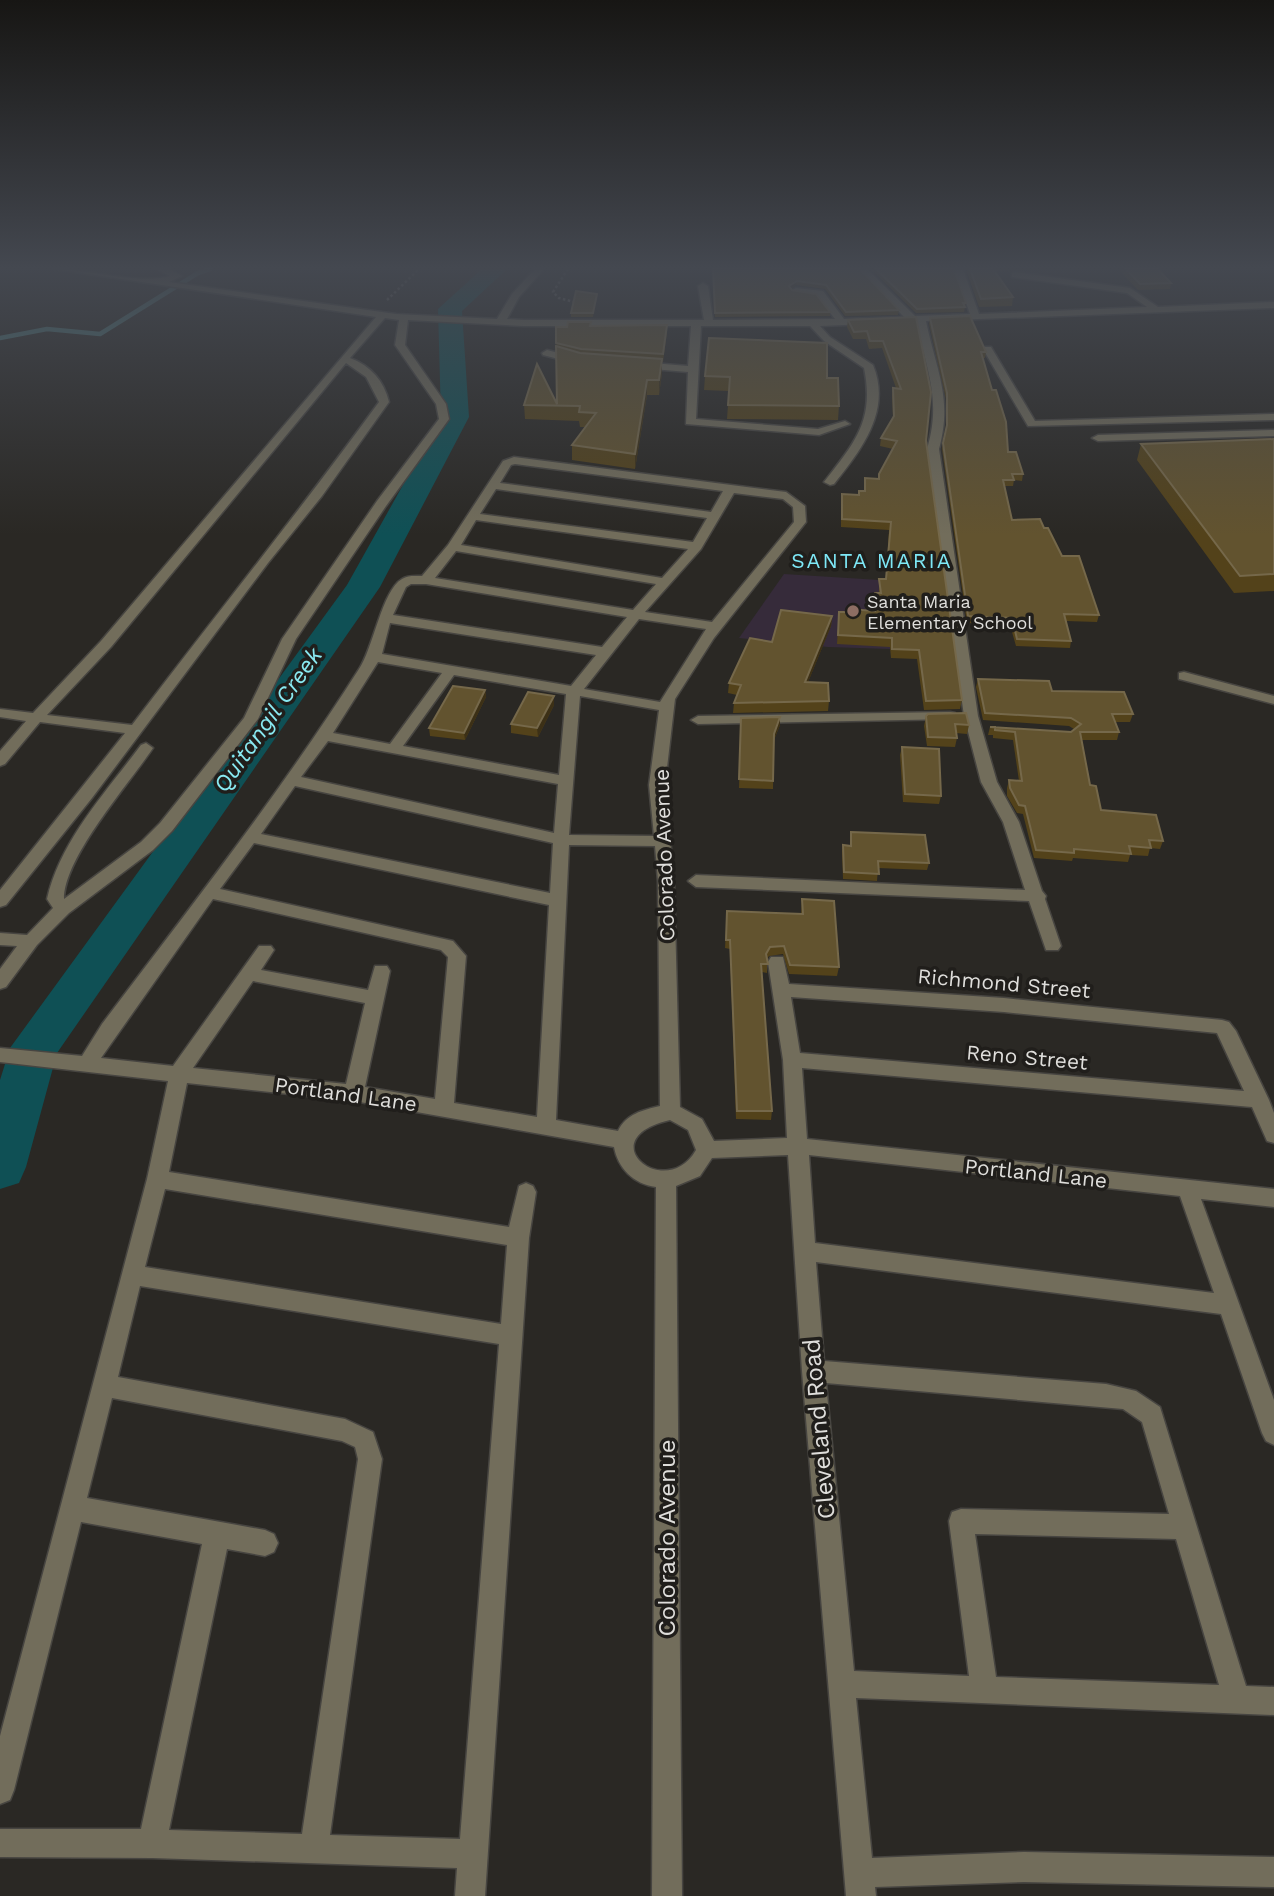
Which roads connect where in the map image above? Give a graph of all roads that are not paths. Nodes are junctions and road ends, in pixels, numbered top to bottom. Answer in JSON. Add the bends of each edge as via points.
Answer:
{"nodes":[{"id":1,"x":409,"y":357,"type":"edge"},
{"id":2,"x":566,"y":357,"type":"edge"},
{"id":3,"x":694,"y":357,"type":"edge"},
{"id":4,"x":855,"y":357,"type":"edge"},
{"id":5,"x":931,"y":357,"type":"edge"},
{"id":6,"x":993,"y":357,"type":"edge"},
{"id":7,"x":345,"y":359,"type":"joint"},
{"id":8,"x":589,"y":363,"type":"edge"},
{"id":9,"x":624,"y":365,"type":"edge"},
{"id":10,"x":693,"y":369,"type":"junction"},
{"id":11,"x":1274,"y":417,"type":"edge"},
{"id":12,"x":845,"y":424,"type":"dead end"},
{"id":13,"x":1274,"y":433,"type":"edge"},
{"id":14,"x":1098,"y":438,"type":"dead end"},
{"id":15,"x":830,"y":482,"type":"dead end"},
{"id":16,"x":493,"y":485,"type":"junction"},
{"id":17,"x":730,"y":489,"type":"junction"},
{"id":18,"x":471,"y":516,"type":"junction"},
{"id":19,"x":716,"y":516,"type":"junction"},
{"id":20,"x":697,"y":546,"type":"junction"},
{"id":21,"x":453,"y":547,"type":"junction"},
{"id":22,"x":426,"y":580,"type":"junction"},
{"id":23,"x":665,"y":582,"type":"junction"},
{"id":24,"x":636,"y":614,"type":"junction"},
{"id":25,"x":385,"y":618,"type":"junction"},
{"id":26,"x":716,"y":628,"type":"junction"},
{"id":27,"x":607,"y":652,"type":"junction"},
{"id":28,"x":374,"y":657,"type":"junction"},
{"id":29,"x":450,"y":671,"type":"junction"},
{"id":30,"x":1184,"y":676,"type":"dead end"},
{"id":31,"x":573,"y":693,"type":"junction"},
{"id":32,"x":1274,"y":700,"type":"edge"},
{"id":33,"x":667,"y":707,"type":"junction"},
{"id":34,"x":0,"y":713,"type":"edge"},
{"id":35,"x":37,"y":717,"type":"junction"},
{"id":36,"x":698,"y":720,"type":"dead end"},
{"id":37,"x":979,"y":724,"type":"junction"},
{"id":38,"x":136,"y":730,"type":"junction"},
{"id":39,"x":324,"y":736,"type":"junction"},
{"id":40,"x":146,"y":748,"type":"dead end"},
{"id":41,"x":394,"y":748,"type":"junction"},
{"id":42,"x":0,"y":761,"type":"edge"},
{"id":43,"x":290,"y":780,"type":"junction"},
{"id":44,"x":566,"y":781,"type":"junction"},
{"id":45,"x":252,"y":837,"type":"junction"},
{"id":46,"x":561,"y":840,"type":"junction"},
{"id":47,"x":663,"y":841,"type":"junction"},
{"id":48,"x":696,"y":881,"type":"dead end"},
{"id":49,"x":209,"y":893,"type":"junction"},
{"id":50,"x":1038,"y":895,"type":"junction"},
{"id":51,"x":0,"y":901,"type":"edge"},
{"id":52,"x":558,"y":901,"type":"junction"},
{"id":53,"x":63,"y":909,"type":"junction"},
{"id":54,"x":0,"y":939,"type":"edge"},
{"id":55,"x":31,"y":941,"type":"junction"},
{"id":56,"x":1052,"y":946,"type":"dead end"},
{"id":57,"x":265,"y":950,"type":"dead end"},
{"id":58,"x":777,"y":962,"type":"dead end"},
{"id":59,"x":381,"y":971,"type":"dead end"},
{"id":60,"x":248,"y":974,"type":"junction"},
{"id":61,"x":0,"y":982,"type":"edge"},
{"id":62,"x":782,"y":990,"type":"junction"},
{"id":63,"x":375,"y":998,"type":"junction"},
{"id":64,"x":0,"y":1055,"type":"edge"},
{"id":65,"x":792,"y":1060,"type":"junction"},
{"id":66,"x":78,"y":1064,"type":"junction"},
{"id":67,"x":179,"y":1073,"type":"junction"},
{"id":68,"x":354,"y":1093,"type":"junction"},
{"id":69,"x":1259,"y":1100,"type":"junction"},
{"id":70,"x":444,"y":1108,"type":"junction"},
{"id":71,"x":670,"y":1112,"type":"junction"},
{"id":72,"x":546,"y":1125,"type":"junction"},
{"id":73,"x":1274,"y":1135,"type":"edge"},
{"id":74,"x":623,"y":1140,"type":"junction"},
{"id":75,"x":799,"y":1146,"type":"junction"},
{"id":76,"x":706,"y":1150,"type":"junction"},
{"id":77,"x":157,"y":1179,"type":"junction"},
{"id":78,"x":666,"y":1181,"type":"junction"},
{"id":79,"x":1188,"y":1190,"type":"junction"},
{"id":80,"x":526,"y":1192,"type":"dead end"},
{"id":81,"x":1274,"y":1198,"type":"edge"},
{"id":82,"x":518,"y":1238,"type":"junction"},
{"id":83,"x":805,"y":1251,"type":"junction"},
{"id":84,"x":132,"y":1275,"type":"junction"},
{"id":85,"x":1228,"y":1305,"type":"junction"},
{"id":86,"x":511,"y":1336,"type":"junction"},
{"id":87,"x":813,"y":1371,"type":"junction"},
{"id":88,"x":104,"y":1385,"type":"junction"},
{"id":89,"x":1274,"y":1433,"type":"edge"},
{"id":90,"x":72,"y":1508,"type":"junction"},
{"id":91,"x":1186,"y":1527,"type":"junction"},
{"id":92,"x":217,"y":1534,"type":"junction"},
{"id":93,"x":265,"y":1543,"type":"dead end"},
{"id":94,"x":840,"y":1685,"type":"junction"},
{"id":95,"x":984,"y":1690,"type":"junction"},
{"id":96,"x":1236,"y":1699,"type":"junction"},
{"id":97,"x":1274,"y":1701,"type":"edge"},
{"id":98,"x":0,"y":1790,"type":"edge"},
{"id":99,"x":0,"y":1843,"type":"edge"},
{"id":100,"x":152,"y":1844,"type":"junction"},
{"id":101,"x":314,"y":1849,"type":"junction"},
{"id":102,"x":474,"y":1854,"type":"junction"},
{"id":103,"x":1274,"y":1872,"type":"edge"},
{"id":104,"x":860,"y":1885,"type":"edge"},
{"id":105,"x":470,"y":1896,"type":"edge"},
{"id":106,"x":667,"y":1896,"type":"edge"}],
"edges":[{"from":1,"to":53,"type":"street","via":[[441,404],[444,419],[289,639],[251,719],[166,827]]},
{"from":2,"to":8,"type":"street"},
{"from":3,"to":10,"type":"street"},
{"from":4,"to":15,"type":"street","via":[[869,367],[874,382],[872,418],[860,444]]},
{"from":5,"to":37,"type":"street","via":[[940,421],[933,449]]},
{"from":6,"to":11,"type":"street","via":[[1031,424]]},
{"from":7,"to":35,"type":"street","via":[[106,644]]},
{"from":7,"to":38,"type":"street","via":[[362,366],[382,392],[384,402]]},
{"from":9,"to":10,"type":"street"},
{"from":10,"to":12,"type":"street","via":[[690,422],[819,432]]},
{"from":13,"to":14,"type":"street"},
{"from":16,"to":17,"type":"street","name":"Colorado Avenue","via":[[514,460]]},
{"from":16,"to":18,"type":"street"},
{"from":16,"to":19,"type":"street"},
{"from":17,"to":19,"type":"street"},
{"from":17,"to":26,"type":"street","name":"Colorado Avenue","via":[[786,496],[799,506],[800,522]]},
{"from":18,"to":20,"type":"street"},
{"from":18,"to":21,"type":"street"},
{"from":19,"to":20,"type":"street"},
{"from":20,"to":23,"type":"street"},
{"from":21,"to":22,"type":"street"},
{"from":21,"to":23,"type":"street"},
{"from":22,"to":24,"type":"street"},
{"from":22,"to":25,"type":"street","via":[[401,584]]},
{"from":23,"to":24,"type":"street"},
{"from":24,"to":26,"type":"street"},
{"from":24,"to":27,"type":"street"},
{"from":25,"to":27,"type":"street"},
{"from":25,"to":28,"type":"street"},
{"from":26,"to":33,"type":"street","name":"Colorado Avenue","via":[[684,671]]},
{"from":27,"to":31,"type":"street"},
{"from":28,"to":29,"type":"street"},
{"from":28,"to":39,"type":"street"},
{"from":29,"to":31,"type":"street"},
{"from":29,"to":41,"type":"street"},
{"from":30,"to":32,"type":"street"},
{"from":31,"to":33,"type":"street"},
{"from":31,"to":44,"type":"street"},
{"from":33,"to":47,"type":"street","name":"Colorado Avenue","via":[[657,785]]},
{"from":34,"to":35,"type":"street"},
{"from":35,"to":38,"type":"street"},
{"from":35,"to":42,"type":"street"},
{"from":36,"to":37,"type":"street"},
{"from":37,"to":50,"type":"street","via":[[989,782],[1011,822]]},
{"from":38,"to":51,"type":"street"},
{"from":39,"to":41,"type":"street"},
{"from":39,"to":43,"type":"street"},
{"from":40,"to":53,"type":"street","via":[[77,847],[56,888],[55,900]]},
{"from":41,"to":44,"type":"street"},
{"from":43,"to":45,"type":"street"},
{"from":43,"to":46,"type":"street"},
{"from":44,"to":46,"type":"street"},
{"from":45,"to":49,"type":"street"},
{"from":45,"to":52,"type":"street"},
{"from":46,"to":47,"type":"street"},
{"from":46,"to":52,"type":"street"},
{"from":47,"to":71,"type":"street","name":"Colorado Avenue"},
{"from":48,"to":50,"type":"street"},
{"from":49,"to":66,"type":"street"},
{"from":49,"to":70,"type":"street","via":[[447,945],[457,956]]},
{"from":50,"to":56,"type":"street"},
{"from":52,"to":72,"type":"street"},
{"from":53,"to":55,"type":"street"},
{"from":54,"to":55,"type":"street"},
{"from":55,"to":61,"type":"street"},
{"from":57,"to":60,"type":"street"},
{"from":58,"to":62,"type":"street","name":"Cleveland Road"},
{"from":59,"to":63,"type":"street"},
{"from":60,"to":63,"type":"street"},
{"from":60,"to":67,"type":"street"},
{"from":62,"to":65,"type":"street","name":"Cleveland Road"},
{"from":62,"to":69,"type":"street","name":"Richmond Street","via":[[1004,1005],[1222,1027]]},
{"from":63,"to":68,"type":"street"},
{"from":64,"to":66,"type":"street","name":"Portland Lane"},
{"from":65,"to":69,"type":"street","name":"Reno Street"},
{"from":65,"to":75,"type":"street","name":"Cleveland Road"},
{"from":66,"to":67,"type":"street","name":"Portland Lane"},
{"from":67,"to":68,"type":"street","name":"Portland Lane"},
{"from":67,"to":77,"type":"street"},
{"from":68,"to":70,"type":"street","name":"Portland Lane"},
{"from":69,"to":73,"type":"street"},
{"from":70,"to":72,"type":"street","name":"Portland Lane"},
{"from":71,"to":74,"type":"street","via":[[648,1114],[632,1124]]},
{"from":71,"to":76,"type":"street","via":[[689,1119],[702,1133]]},
{"from":72,"to":74,"type":"street","name":"Portland Lane"},
{"from":74,"to":78,"type":"street","via":[[626,1160],[642,1175]]},
{"from":75,"to":76,"type":"street","name":"Portland Lane"},
{"from":75,"to":79,"type":"street","name":"Portland Lane"},
{"from":75,"to":83,"type":"street","name":"Cleveland Road"},
{"from":76,"to":78,"type":"street","via":[[692,1172]]},
{"from":77,"to":82,"type":"street"},
{"from":77,"to":84,"type":"street"},
{"from":78,"to":106,"type":"street","name":"Colorado Avenue"},
{"from":79,"to":81,"type":"street","name":"Portland Lane"},
{"from":79,"to":85,"type":"street"},
{"from":80,"to":82,"type":"street"},
{"from":82,"to":86,"type":"street"},
{"from":83,"to":85,"type":"street"},
{"from":83,"to":87,"type":"street","name":"Cleveland Road"},
{"from":84,"to":86,"type":"street"},
{"from":84,"to":88,"type":"street"},
{"from":85,"to":89,"type":"street"},
{"from":86,"to":102,"type":"street"},
{"from":87,"to":91,"type":"street","via":[[1128,1399],[1152,1415]]},
{"from":87,"to":94,"type":"street","name":"Cleveland Road"},
{"from":88,"to":90,"type":"street"},
{"from":88,"to":101,"type":"street","via":[[345,1430],[365,1440],[370,1459]]},
{"from":90,"to":92,"type":"street"},
{"from":90,"to":98,"type":"street"},
{"from":91,"to":95,"type":"street","via":[[961,1521]]},
{"from":91,"to":96,"type":"street"},
{"from":92,"to":93,"type":"street"},
{"from":92,"to":100,"type":"street"},
{"from":94,"to":95,"type":"street"},
{"from":94,"to":104,"type":"street","name":"Cleveland Road"},
{"from":95,"to":96,"type":"street"},
{"from":96,"to":97,"type":"street"},
{"from":99,"to":100,"type":"street"},
{"from":100,"to":101,"type":"street"},
{"from":101,"to":102,"type":"street"},
{"from":102,"to":105,"type":"street"},
{"from":103,"to":104,"type":"street","via":[[1024,1867]]}]}
